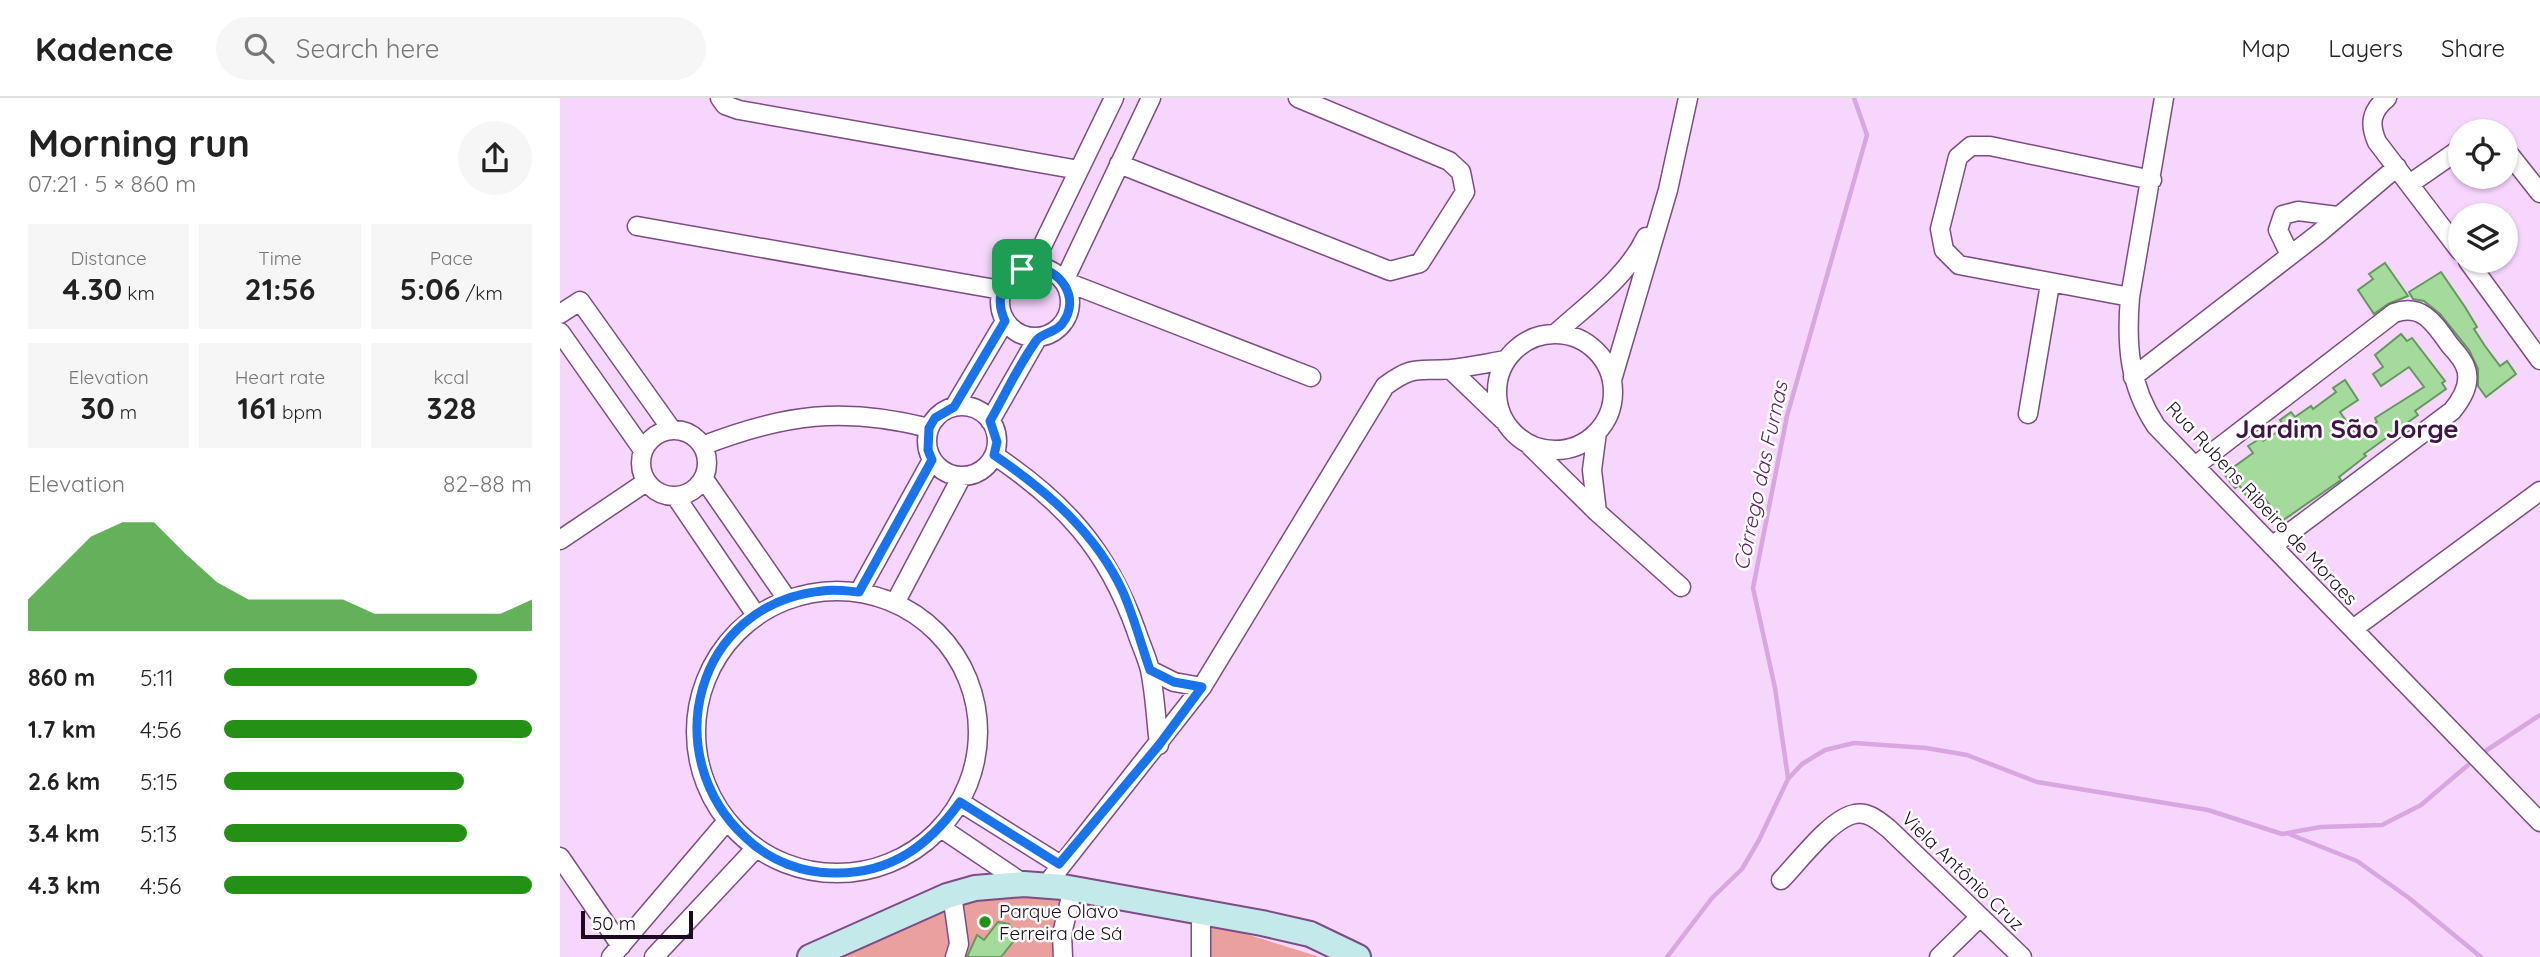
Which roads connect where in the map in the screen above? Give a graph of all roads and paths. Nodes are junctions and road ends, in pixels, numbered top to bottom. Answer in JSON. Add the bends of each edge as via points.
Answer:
{"nodes":[{"id":1,"x":720,"y":98,"type":"edge"},
{"id":2,"x":1114,"y":98,"type":"edge"},
{"id":3,"x":1151,"y":98,"type":"edge"},
{"id":4,"x":1298,"y":98,"type":"edge"},
{"id":5,"x":1688,"y":98,"type":"edge"},
{"id":6,"x":2164,"y":98,"type":"edge"},
{"id":7,"x":2387,"y":98,"type":"edge"},
{"id":8,"x":2448,"y":157,"type":"edge"},
{"id":9,"x":1119,"y":164,"type":"junction"},
{"id":10,"x":2518,"y":165,"type":"edge"},
{"id":11,"x":2397,"y":167,"type":"junction"},
{"id":12,"x":1079,"y":170,"type":"junction"},
{"id":13,"x":2152,"y":180,"type":"junction"},
{"id":14,"x":2411,"y":183,"type":"junction"},
{"id":15,"x":1668,"y":190,"type":"junction"},
{"id":16,"x":2540,"y":193,"type":"edge"},
{"id":17,"x":2337,"y":216,"type":"junction"},
{"id":18,"x":636,"y":226,"type":"dead end"},
{"id":19,"x":2448,"y":234,"type":"edge"},
{"id":20,"x":2290,"y":255,"type":"junction"},
{"id":21,"x":1032,"y":267,"type":"junction"},
{"id":22,"x":2477,"y":273,"type":"edge"},
{"id":23,"x":1063,"y":282,"type":"junction"},
{"id":24,"x":2050,"y":284,"type":"junction"},
{"id":25,"x":1002,"y":290,"type":"junction"},
{"id":26,"x":2130,"y":297,"type":"junction"},
{"id":27,"x":560,"y":314,"type":"edge"},
{"id":28,"x":1005,"y":321,"type":"junction"},
{"id":29,"x":560,"y":331,"type":"edge"},
{"id":30,"x":1556,"y":334,"type":"junction"},
{"id":31,"x":1038,"y":337,"type":"junction"},
{"id":32,"x":1506,"y":360,"type":"junction"},
{"id":33,"x":2540,"y":360,"type":"edge"},
{"id":34,"x":1450,"y":369,"type":"junction"},
{"id":35,"x":1311,"y":377,"type":"dead end"},
{"id":36,"x":2133,"y":377,"type":"junction"},
{"id":37,"x":1612,"y":380,"type":"junction"},
{"id":38,"x":954,"y":407,"type":"junction"},
{"id":39,"x":2028,"y":414,"type":"dead end"},
{"id":40,"x":990,"y":421,"type":"junction"},
{"id":41,"x":1506,"y":424,"type":"junction"},
{"id":42,"x":929,"y":428,"type":"junction"},
{"id":43,"x":672,"y":430,"type":"junction"},
{"id":44,"x":1597,"y":432,"type":"junction"},
{"id":45,"x":1528,"y":444,"type":"junction"},
{"id":46,"x":702,"y":446,"type":"junction"},
{"id":47,"x":643,"y":450,"type":"junction"},
{"id":48,"x":994,"y":455,"type":"junction"},
{"id":49,"x":932,"y":460,"type":"junction"},
{"id":50,"x":2195,"y":466,"type":"junction"},
{"id":51,"x":962,"y":476,"type":"junction"},
{"id":52,"x":704,"y":479,"type":"junction"},
{"id":53,"x":646,"y":482,"type":"junction"},
{"id":54,"x":2540,"y":491,"type":"edge"},
{"id":55,"x":676,"y":497,"type":"junction"},
{"id":56,"x":1597,"y":512,"type":"junction"},
{"id":57,"x":560,"y":540,"type":"edge"},
{"id":58,"x":2272,"y":546,"type":"junction"},
{"id":59,"x":1681,"y":587,"type":"dead end"},
{"id":60,"x":859,"y":592,"type":"junction"},
{"id":61,"x":787,"y":599,"type":"junction"},
{"id":62,"x":895,"y":603,"type":"junction"},
{"id":63,"x":756,"y":615,"type":"junction"},
{"id":64,"x":2353,"y":629,"type":"junction"},
{"id":65,"x":1150,"y":670,"type":"junction"},
{"id":66,"x":1202,"y":687,"type":"junction"},
{"id":67,"x":1159,"y":745,"type":"junction"},
{"id":68,"x":960,"y":802,"type":"junction"},
{"id":69,"x":727,"y":821,"type":"junction"},
{"id":70,"x":2540,"y":822,"type":"edge"},
{"id":71,"x":942,"y":828,"type":"junction"},
{"id":72,"x":756,"y":848,"type":"junction"},
{"id":73,"x":560,"y":857,"type":"edge"},
{"id":74,"x":1043,"y":878,"type":"junction"},
{"id":75,"x":1781,"y":880,"type":"dead end"},
{"id":76,"x":1073,"y":888,"type":"junction"},
{"id":77,"x":952,"y":894,"type":"junction"},
{"id":78,"x":1201,"y":911,"type":"junction"},
{"id":79,"x":1980,"y":917,"type":"junction"},
{"id":80,"x":616,"y":952,"type":"edge"},
{"id":81,"x":654,"y":957,"type":"edge"},
{"id":82,"x":810,"y":957,"type":"edge"},
{"id":83,"x":955,"y":957,"type":"edge"},
{"id":84,"x":1063,"y":957,"type":"edge"},
{"id":85,"x":1201,"y":957,"type":"edge"},
{"id":86,"x":1357,"y":957,"type":"edge"},
{"id":87,"x":1939,"y":957,"type":"edge"},
{"id":88,"x":2022,"y":957,"type":"edge"}],
"edges":[{"from":1,"to":12,"type":"street","via":[[739,110]]},
{"from":2,"to":12,"type":"street"},
{"from":3,"to":9,"type":"street"},
{"from":4,"to":9,"type":"street","via":[[1449,161],[1461,172],[1465,192],[1420,263],[1390,271]]},
{"from":5,"to":15,"type":"street"},
{"from":6,"to":13,"type":"street","name":"Rua Rubens Ribeiro de Moraes"},
{"from":7,"to":11,"type":"street","via":[[2375,111],[2372,130]]},
{"from":8,"to":14,"type":"street"},
{"from":9,"to":23,"type":"street"},
{"from":10,"to":16,"type":"street"},
{"from":11,"to":14,"type":"street"},
{"from":11,"to":17,"type":"street"},
{"from":12,"to":21,"type":"street"},
{"from":13,"to":24,"type":"street","via":[[1990,146],[1963,150],[1940,229],[1944,250],[1959,265]]},
{"from":13,"to":26,"type":"street","name":"Rua Rubens Ribeiro de Moraes"},
{"from":14,"to":19,"type":"street"},
{"from":15,"to":30,"type":"street","via":[[1638,254]]},
{"from":15,"to":37,"type":"street"},
{"from":17,"to":20,"type":"street"},
{"from":17,"to":20,"type":"street","via":[[2298,211],[2283,215],[2278,230]]},
{"from":18,"to":25,"type":"street"},
{"from":20,"to":36,"type":"street"},
{"from":21,"to":23,"type":"street","via":[[1050,270]]},
{"from":21,"to":25,"type":"street","via":[[1013,274]]},
{"from":22,"to":33,"type":"street"},
{"from":23,"to":31,"type":"street","via":[[1069,312],[1057,329]]},
{"from":23,"to":35,"type":"street"},
{"from":24,"to":26,"type":"street"},
{"from":24,"to":39,"type":"street"},
{"from":25,"to":28,"type":"street"},
{"from":26,"to":36,"type":"street","name":"Rua Rubens Ribeiro de Moraes","via":[[2128,349]]},
{"from":27,"to":43,"type":"street","via":[[580,300]]},
{"from":28,"to":31,"type":"street","via":[[1019,333]]},
{"from":28,"to":38,"type":"street"},
{"from":29,"to":47,"type":"street"},
{"from":30,"to":32,"type":"street","via":[[1536,336],[1519,345]]},
{"from":30,"to":37,"type":"street","via":[[1575,337],[1592,347]]},
{"from":31,"to":40,"type":"street"},
{"from":32,"to":34,"type":"street"},
{"from":32,"to":41,"type":"street","via":[[1498,378],[1497,397]]},
{"from":34,"to":41,"type":"street"},
{"from":34,"to":66,"type":"street","via":[[1418,368],[1385,386]]},
{"from":36,"to":50,"type":"street","name":"Rua Rubens Ribeiro de Moraes","via":[[2156,426]]},
{"from":37,"to":44,"type":"street","via":[[1608,417]]},
{"from":38,"to":40,"type":"street","via":[[974,408]]},
{"from":38,"to":42,"type":"street","via":[[935,418]]},
{"from":40,"to":48,"type":"street","via":[[997,442]]},
{"from":41,"to":45,"type":"street"},
{"from":42,"to":46,"type":"street","via":[[883,416],[833,415],[783,420]]},
{"from":42,"to":49,"type":"street"},
{"from":43,"to":46,"type":"street","via":[[689,433]]},
{"from":43,"to":47,"type":"street","via":[[655,436]]},
{"from":44,"to":45,"type":"street","via":[[1565,450]]},
{"from":44,"to":56,"type":"street","via":[[1592,470]]},
{"from":45,"to":56,"type":"street"},
{"from":46,"to":52,"type":"street","via":[[707,462]]},
{"from":47,"to":53,"type":"street","via":[[640,460]]},
{"from":48,"to":51,"type":"street","via":[[982,470]]},
{"from":48,"to":65,"type":"street","via":[[1066,510],[1094,545],[1122,592]]},
{"from":49,"to":51,"type":"street","via":[[950,475]]},
{"from":49,"to":60,"type":"street"},
{"from":50,"to":58,"type":"street","name":"Rua Rubens Ribeiro de Moraes"},
{"from":50,"to":58,"type":"street","via":[[2394,313],[2413,309],[2430,317],[2466,366],[2462,399]]},
{"from":51,"to":62,"type":"street"},
{"from":52,"to":55,"type":"street","via":[[692,492]]},
{"from":52,"to":61,"type":"street"},
{"from":53,"to":55,"type":"street","via":[[654,491]]},
{"from":53,"to":57,"type":"street"},
{"from":54,"to":64,"type":"street"},
{"from":55,"to":63,"type":"street"},
{"from":56,"to":59,"type":"street"},
{"from":58,"to":64,"type":"street","name":"Rua Rubens Ribeiro de Moraes"},
{"from":60,"to":61,"type":"street","via":[[822,590]]},
{"from":60,"to":62,"type":"street"},
{"from":61,"to":63,"type":"street"},
{"from":62,"to":68,"type":"street","via":[[942,638],[971,688],[978,747]]},
{"from":63,"to":69,"type":"street","via":[[713,662],[698,701],[699,764]]},
{"from":64,"to":70,"type":"street","name":"Rua Rubens Ribeiro de Moraes"},
{"from":65,"to":66,"type":"street","via":[[1174,682]]},
{"from":65,"to":67,"type":"street"},
{"from":66,"to":67,"type":"street"},
{"from":67,"to":74,"type":"street"},
{"from":68,"to":71,"type":"street"},
{"from":68,"to":74,"type":"street"},
{"from":69,"to":72,"type":"street"},
{"from":69,"to":80,"type":"street"},
{"from":71,"to":72,"type":"street","via":[[901,859],[853,873],[802,869]]},
{"from":71,"to":74,"type":"street"},
{"from":72,"to":81,"type":"street"},
{"from":73,"to":80,"type":"street"},
{"from":74,"to":76,"type":"main road"},
{"from":74,"to":77,"type":"main road"},
{"from":75,"to":79,"type":"street","name":"Viela Antônio Cruz","via":[[1835,824],[1857,813],[1878,820]]},
{"from":76,"to":78,"type":"main road"},
{"from":76,"to":84,"type":"street","via":[[1062,934]]},
{"from":77,"to":82,"type":"main road"},
{"from":77,"to":83,"type":"street","via":[[959,944]]},
{"from":78,"to":85,"type":"street"},
{"from":78,"to":86,"type":"main road","via":[[1310,934]]},
{"from":79,"to":87,"type":"street"},
{"from":79,"to":88,"type":"street","name":"Viela Antônio Cruz"}]}
